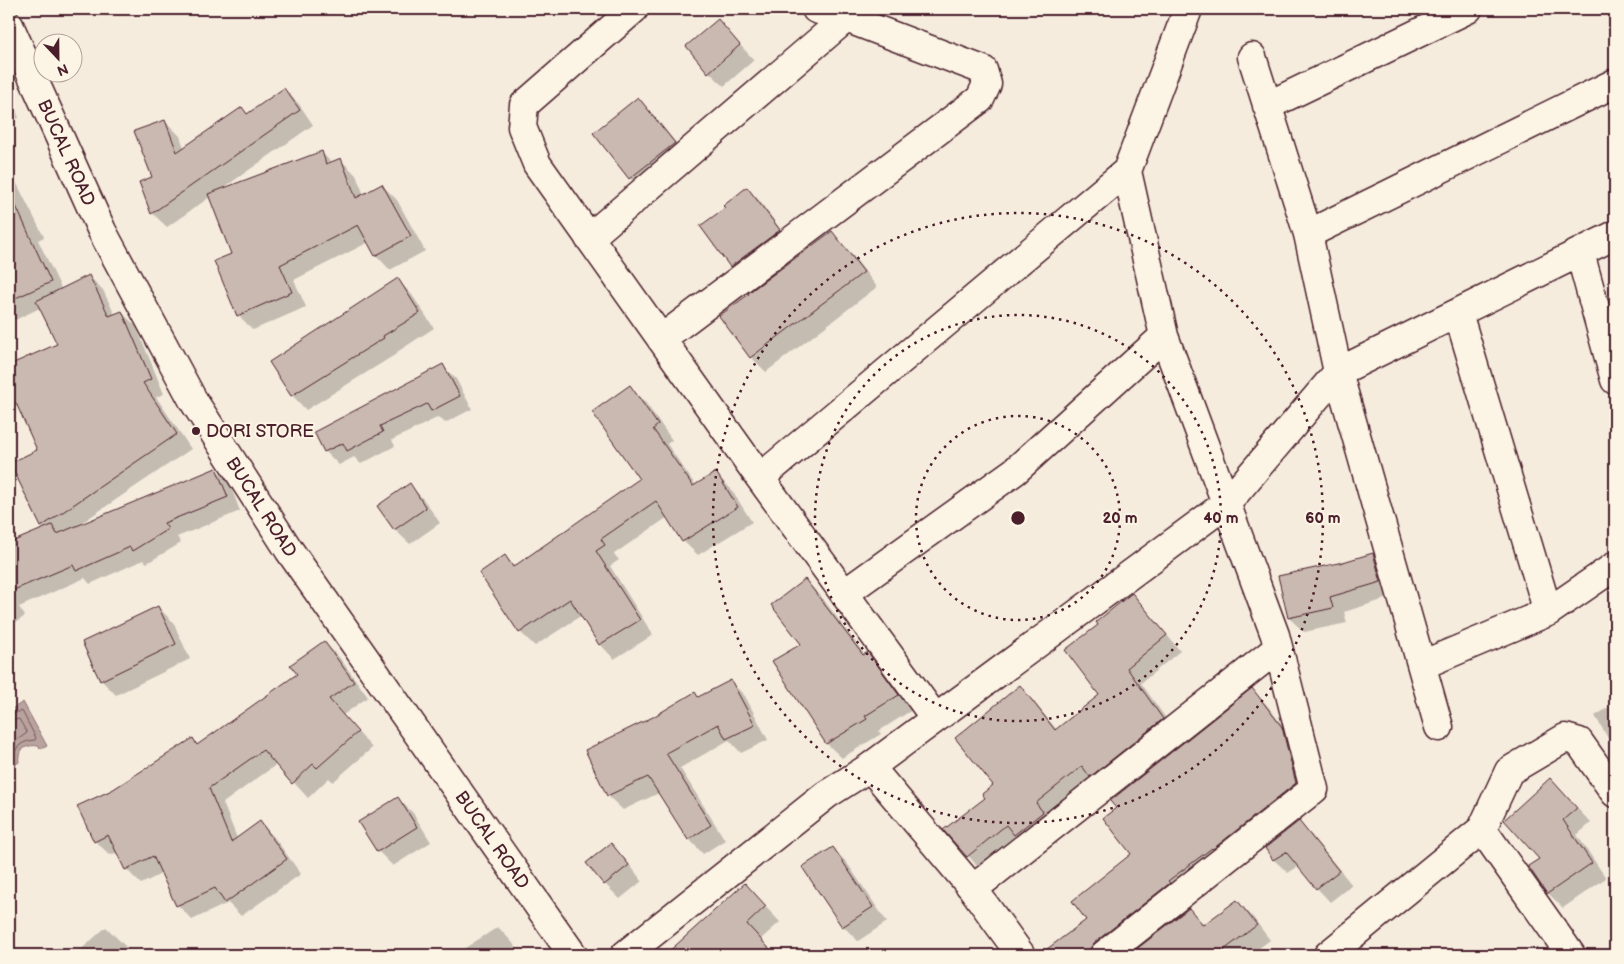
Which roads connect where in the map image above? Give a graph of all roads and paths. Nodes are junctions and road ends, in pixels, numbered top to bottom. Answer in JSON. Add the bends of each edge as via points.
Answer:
{"nodes":[{"id":1,"x":634,"y":9,"type":"edge"},
{"id":2,"x":816,"y":9,"type":"edge"},
{"id":3,"x":1188,"y":9,"type":"edge"},
{"id":4,"x":1468,"y":9,"type":"edge"},
{"id":5,"x":846,"y":18,"type":"junction"},
{"id":6,"x":9,"y":24,"type":"edge"},
{"id":7,"x":1252,"y":58,"type":"dead end"},
{"id":8,"x":1615,"y":83,"type":"edge"},
{"id":9,"x":1268,"y":106,"type":"junction"},
{"id":10,"x":1127,"y":171,"type":"junction"},
{"id":11,"x":1308,"y":234,"type":"junction"},
{"id":12,"x":1615,"y":235,"type":"edge"},
{"id":13,"x":589,"y":238,"type":"junction"},
{"id":14,"x":1580,"y":253,"type":"junction"},
{"id":15,"x":1458,"y":313,"type":"junction"},
{"id":16,"x":1164,"y":336,"type":"junction"},
{"id":17,"x":661,"y":339,"type":"junction"},
{"id":18,"x":1338,"y":372,"type":"junction"},
{"id":19,"x":1615,"y":380,"type":"edge"},
{"id":20,"x":760,"y":478,"type":"junction"},
{"id":21,"x":1227,"y":504,"type":"junction"},
{"id":22,"x":1615,"y":566,"type":"edge"},
{"id":23,"x":845,"y":593,"type":"junction"},
{"id":24,"x":1548,"y":612,"type":"junction"},
{"id":25,"x":1278,"y":648,"type":"junction"},
{"id":26,"x":1422,"y":665,"type":"junction"},
{"id":27,"x":935,"y":718,"type":"junction"},
{"id":28,"x":1439,"y":727,"type":"dead end"},
{"id":29,"x":870,"y":767,"type":"junction"},
{"id":30,"x":1615,"y":793,"type":"edge"},
{"id":31,"x":1482,"y":830,"type":"junction"},
{"id":32,"x":973,"y":889,"type":"junction"},
{"id":33,"x":573,"y":955,"type":"edge"},
{"id":34,"x":624,"y":955,"type":"edge"},
{"id":35,"x":1021,"y":955,"type":"edge"},
{"id":36,"x":1104,"y":955,"type":"edge"},
{"id":37,"x":1328,"y":955,"type":"edge"},
{"id":38,"x":1571,"y":955,"type":"edge"}],
"edges":[{"from":1,"to":13,"type":"street","via":[[524,105],[522,127],[537,164]]},
{"from":2,"to":5,"type":"street"},
{"from":3,"to":10,"type":"street"},
{"from":4,"to":9,"type":"street"},
{"from":5,"to":13,"type":"street"},
{"from":5,"to":17,"type":"street","via":[[983,70],[987,84],[980,99]]},
{"from":6,"to":33,"type":"street","name":"BUCAL ROAD","via":[[102,230],[193,400],[289,550]]},
{"from":7,"to":9,"type":"street"},
{"from":8,"to":11,"type":"street"},
{"from":9,"to":11,"type":"street"},
{"from":10,"to":16,"type":"street"},
{"from":10,"to":20,"type":"street"},
{"from":11,"to":18,"type":"street"},
{"from":12,"to":14,"type":"street"},
{"from":13,"to":17,"type":"street"},
{"from":14,"to":15,"type":"street"},
{"from":14,"to":19,"type":"street"},
{"from":15,"to":18,"type":"street"},
{"from":15,"to":24,"type":"street"},
{"from":16,"to":21,"type":"street"},
{"from":16,"to":23,"type":"street","via":[[1015,471]]},
{"from":17,"to":20,"type":"street"},
{"from":18,"to":21,"type":"street"},
{"from":18,"to":26,"type":"street"},
{"from":20,"to":23,"type":"street"},
{"from":21,"to":25,"type":"street"},
{"from":21,"to":27,"type":"street"},
{"from":22,"to":24,"type":"street"},
{"from":23,"to":27,"type":"street"},
{"from":24,"to":26,"type":"street"},
{"from":25,"to":32,"type":"street"},
{"from":25,"to":36,"type":"street","via":[[1314,789]]},
{"from":26,"to":28,"type":"street"},
{"from":27,"to":29,"type":"street"},
{"from":29,"to":32,"type":"street"},
{"from":29,"to":34,"type":"street","via":[[826,795]]},
{"from":30,"to":31,"type":"street","via":[[1579,742],[1565,738],[1509,771]]},
{"from":31,"to":37,"type":"street"},
{"from":31,"to":38,"type":"street"},
{"from":32,"to":35,"type":"street"}]}
